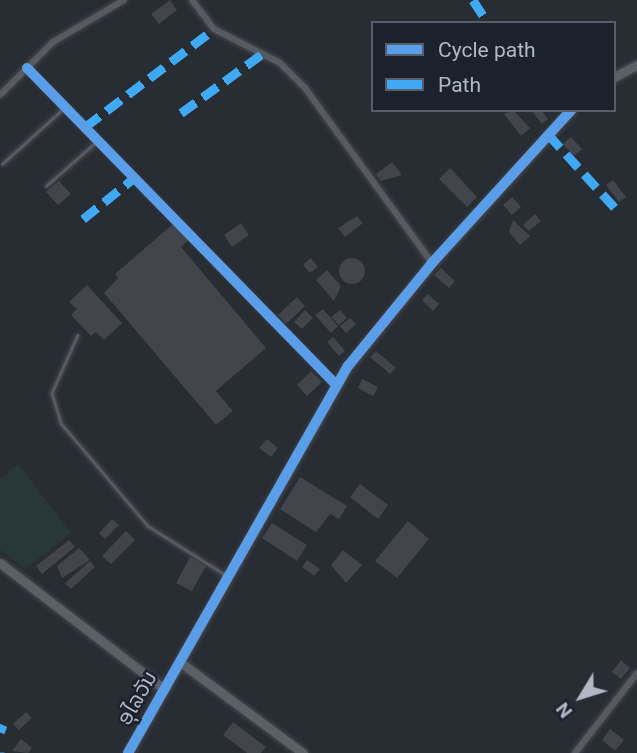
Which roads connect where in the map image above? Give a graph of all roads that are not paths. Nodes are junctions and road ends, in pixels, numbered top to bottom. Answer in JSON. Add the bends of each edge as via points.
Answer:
{"nodes":[{"id":1,"x":124,"y":0,"type":"edge"},
{"id":2,"x":192,"y":0,"type":"edge"},
{"id":3,"x":637,"y":65,"type":"edge"},
{"id":4,"x":27,"y":68,"type":"junction"},
{"id":5,"x":616,"y":76,"type":"edge"},
{"id":6,"x":0,"y":95,"type":"edge"},
{"id":7,"x":65,"y":107,"type":"junction"},
{"id":8,"x":569,"y":112,"type":"edge"},
{"id":9,"x":98,"y":140,"type":"junction"},
{"id":10,"x":2,"y":164,"type":"edge"},
{"id":11,"x":46,"y":186,"type":"dead end"},
{"id":12,"x":432,"y":262,"type":"junction"},
{"id":13,"x":78,"y":335,"type":"dead end"},
{"id":14,"x":336,"y":386,"type":"junction"},
{"id":15,"x":0,"y":563,"type":"edge"},
{"id":16,"x":227,"y":576,"type":"junction"},
{"id":17,"x":180,"y":662,"type":"junction"},
{"id":18,"x":637,"y":673,"type":"edge"},
{"id":19,"x":164,"y":688,"type":"junction"},
{"id":20,"x":128,"y":753,"type":"edge"},
{"id":21,"x":303,"y":753,"type":"edge"},
{"id":22,"x":575,"y":753,"type":"edge"}],
"edges":[{"from":1,"to":4,"type":"street","via":[[53,42]]},
{"from":2,"to":12,"type":"street","via":[[214,29],[280,62],[305,88]]},
{"from":3,"to":5,"type":"street"},
{"from":4,"to":6,"type":"street"},
{"from":4,"to":7,"type":"street"},
{"from":7,"to":9,"type":"street"},
{"from":7,"to":10,"type":"lane"},
{"from":8,"to":12,"type":"street","name":"ອຸໄລວັນ"},
{"from":9,"to":11,"type":"lane"},
{"from":9,"to":14,"type":"street"},
{"from":12,"to":14,"type":"street","name":"ອຸໄລວັນ"},
{"from":13,"to":16,"type":"lane","via":[[52,393],[61,423],[148,526]]},
{"from":14,"to":16,"type":"street","name":"ອຸໄລວັນ"},
{"from":15,"to":19,"type":"street"},
{"from":16,"to":17,"type":"street","name":"ອຸໄລວັນ"},
{"from":17,"to":19,"type":"street","name":"ອຸໄລວັນ"},
{"from":17,"to":21,"type":"street"},
{"from":18,"to":22,"type":"street"},
{"from":19,"to":20,"type":"street","name":"ອຸໄລວັນ"}]}
